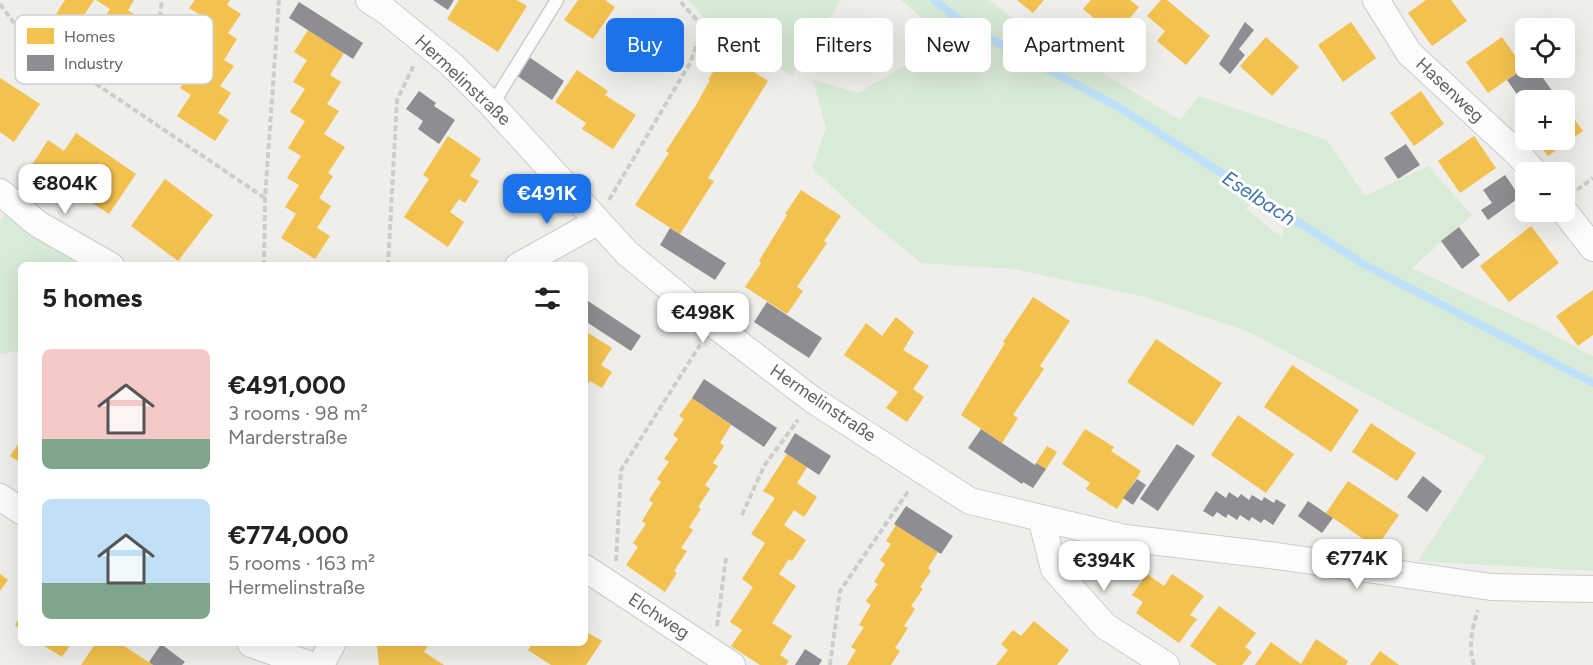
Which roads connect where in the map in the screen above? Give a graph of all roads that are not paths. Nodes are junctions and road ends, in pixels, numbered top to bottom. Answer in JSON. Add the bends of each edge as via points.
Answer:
{"nodes":[{"id":1,"x":557,"y":0,"type":"edge"},
{"id":2,"x":1376,"y":0,"type":"edge"},
{"id":3,"x":382,"y":4,"type":"edge"},
{"id":4,"x":492,"y":105,"type":"junction"},
{"id":5,"x":1525,"y":162,"type":"edge"},
{"id":6,"x":0,"y":192,"type":"edge"},
{"id":7,"x":597,"y":222,"type":"junction"},
{"id":8,"x":1573,"y":222,"type":"edge"},
{"id":9,"x":1593,"y":248,"type":"edge"},
{"id":10,"x":104,"y":262,"type":"edge"},
{"id":11,"x":525,"y":262,"type":"edge"},
{"id":12,"x":0,"y":497,"type":"edge"},
{"id":13,"x":18,"y":509,"type":"edge"},
{"id":14,"x":1041,"y":518,"type":"junction"},
{"id":15,"x":588,"y":570,"type":"edge"},
{"id":16,"x":1593,"y":589,"type":"edge"},
{"id":17,"x":256,"y":646,"type":"edge"},
{"id":18,"x":331,"y":646,"type":"edge"},
{"id":19,"x":723,"y":658,"type":"edge"},
{"id":20,"x":310,"y":665,"type":"edge"},
{"id":21,"x":321,"y":665,"type":"edge"},
{"id":22,"x":1166,"y":665,"type":"edge"}],
"edges":[{"from":1,"to":4,"type":"lane"},
{"from":2,"to":5,"type":"street","name":"Hasenweg","via":[[1409,53]]},
{"from":3,"to":4,"type":"street","name":"Hermelinstraße"},
{"from":4,"to":7,"type":"street","name":"Hermelinstraße"},
{"from":6,"to":10,"type":"street","via":[[38,224]]},
{"from":7,"to":11,"type":"street"},
{"from":7,"to":14,"type":"street","name":"Hermelinstraße","via":[[627,253],[713,324],[813,400],[970,501]]},
{"from":8,"to":9,"type":"street"},
{"from":12,"to":13,"type":"street"},
{"from":14,"to":16,"type":"street","name":"Hermelinstraße","via":[[1125,538],[1491,587]]},
{"from":14,"to":22,"type":"street","via":[[1054,569],[1105,626]]},
{"from":15,"to":19,"type":"street","name":"Elchweg"},
{"from":17,"to":20,"type":"street"},
{"from":18,"to":21,"type":"street"}]}
